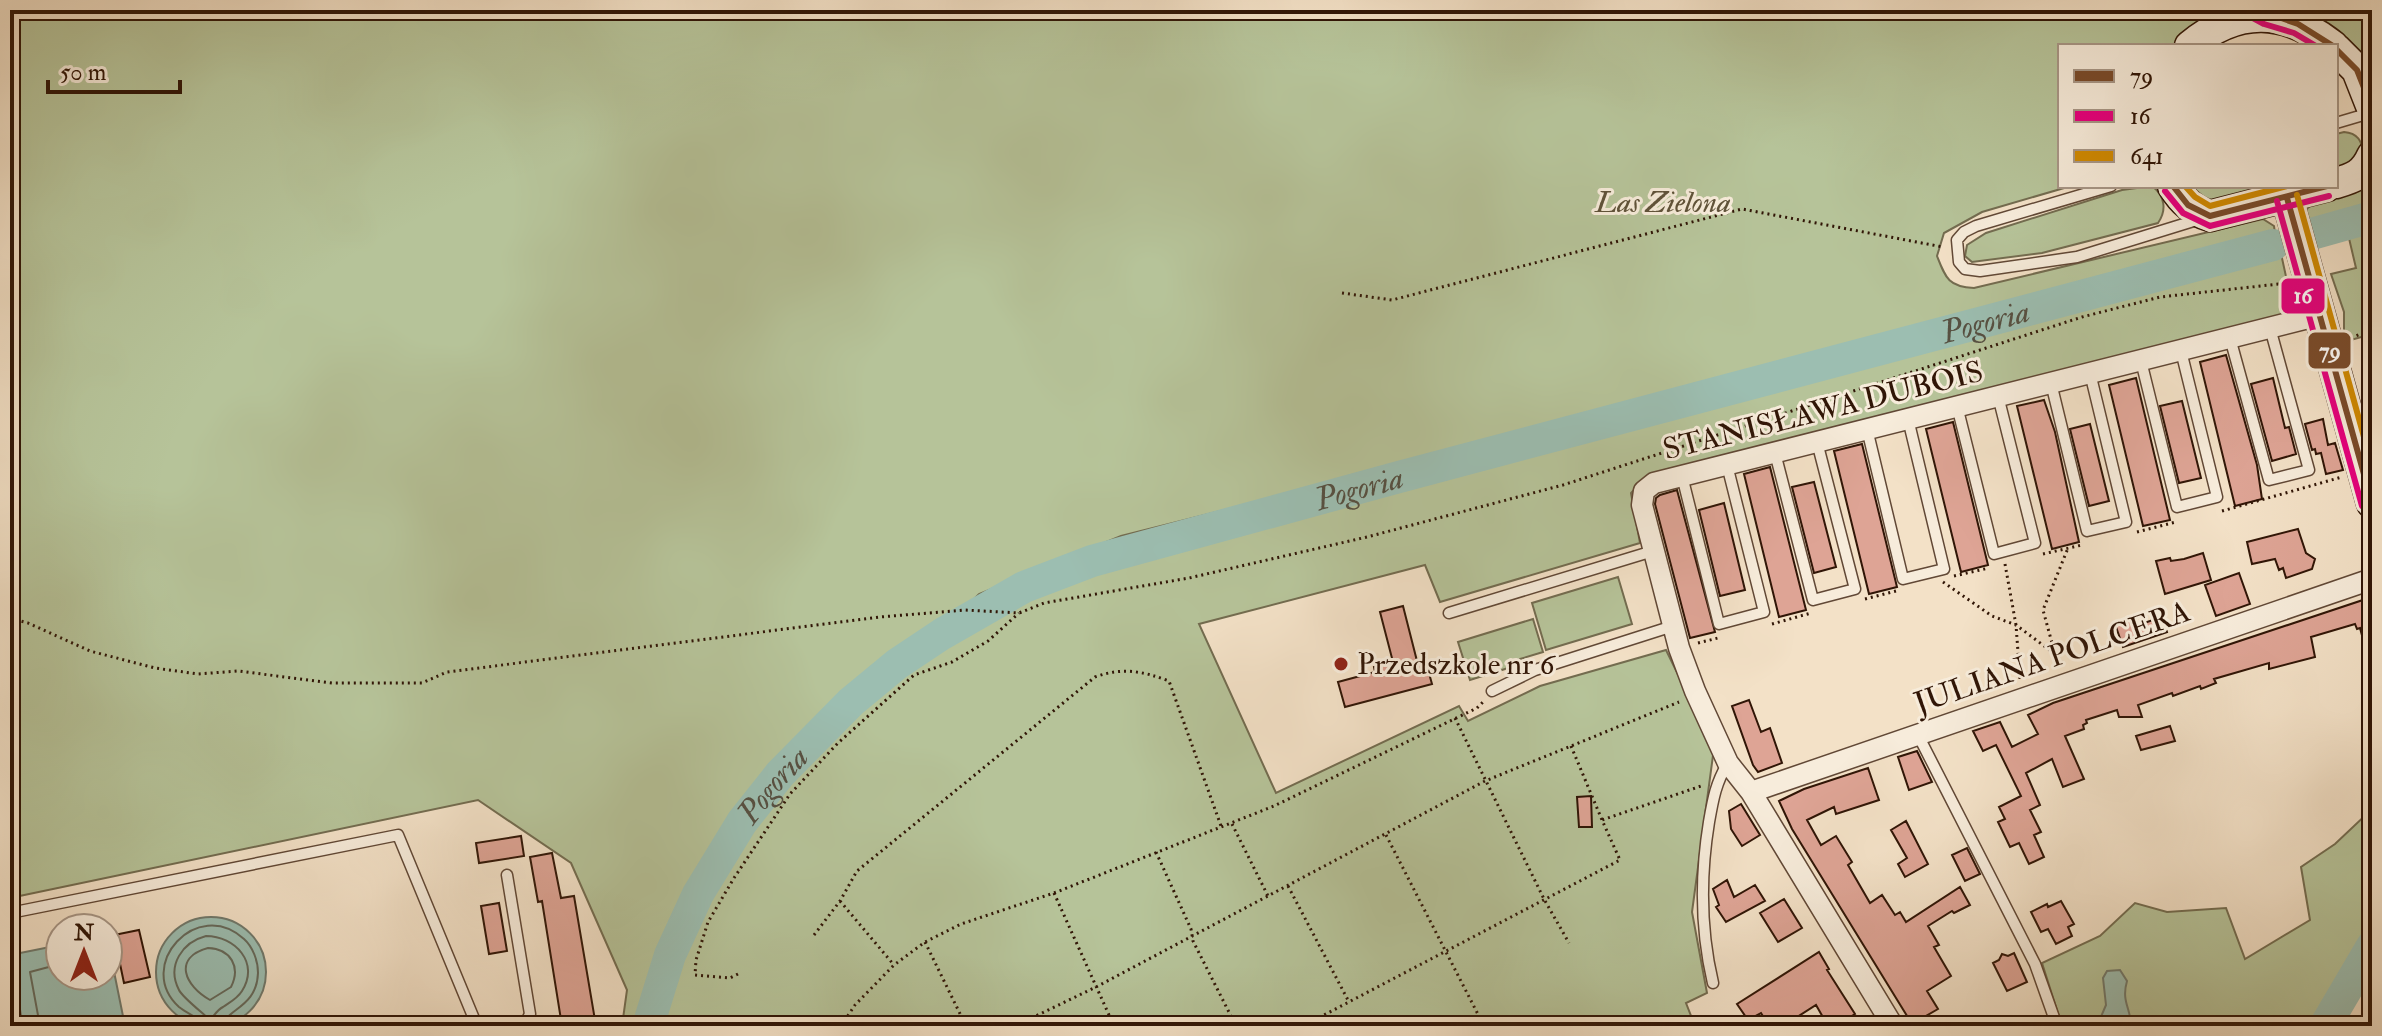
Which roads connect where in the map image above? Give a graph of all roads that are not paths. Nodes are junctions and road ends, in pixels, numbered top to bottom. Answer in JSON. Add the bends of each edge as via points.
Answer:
{"nodes":[{"id":1,"x":2262,"y":12,"type":"edge"},
{"id":2,"x":2204,"y":29,"type":"edge"},
{"id":3,"x":2330,"y":44,"type":"edge"},
{"id":4,"x":2338,"y":51,"type":"edge"},
{"id":5,"x":2372,"y":111,"type":"edge"},
{"id":6,"x":2338,"y":122,"type":"edge"},
{"id":7,"x":2104,"y":188,"type":"edge"},
{"id":8,"x":2174,"y":188,"type":"edge"},
{"id":9,"x":2320,"y":188,"type":"edge"},
{"id":10,"x":2287,"y":198,"type":"junction"},
{"id":11,"x":2210,"y":216,"type":"junction"},
{"id":12,"x":2320,"y":315,"type":"junction"},
{"id":13,"x":2270,"y":328,"type":"junction"},
{"id":14,"x":2230,"y":338,"type":"junction"},
{"id":15,"x":2181,"y":351,"type":"junction"},
{"id":16,"x":2141,"y":361,"type":"junction"},
{"id":17,"x":2090,"y":373,"type":"junction"},
{"id":18,"x":2051,"y":383,"type":"junction"},
{"id":19,"x":1998,"y":396,"type":"junction"},
{"id":20,"x":1957,"y":406,"type":"junction"},
{"id":21,"x":1908,"y":419,"type":"junction"},
{"id":22,"x":1867,"y":429,"type":"junction"},
{"id":23,"x":1817,"y":442,"type":"junction"},
{"id":24,"x":1775,"y":453,"type":"junction"},
{"id":25,"x":1727,"y":465,"type":"junction"},
{"id":26,"x":1682,"y":476,"type":"junction"},
{"id":27,"x":2372,"y":503,"type":"edge"},
{"id":28,"x":1653,"y":551,"type":"junction"},
{"id":29,"x":2372,"y":579,"type":"edge"},
{"id":30,"x":1449,"y":613,"type":"dead end"},
{"id":31,"x":1673,"y":626,"type":"junction"},
{"id":32,"x":1492,"y":691,"type":"road end"},
{"id":33,"x":1918,"y":735,"type":"junction"},
{"id":34,"x":1728,"y":763,"type":"junction"},
{"id":35,"x":1751,"y":792,"type":"junction"},
{"id":36,"x":507,"y":875,"type":"dead end"},
{"id":37,"x":10,"y":913,"type":"edge"},
{"id":38,"x":1713,"y":983,"type":"dead end"},
{"id":39,"x":477,"y":1026,"type":"edge"},
{"id":40,"x":524,"y":1026,"type":"edge"},
{"id":41,"x":1893,"y":1026,"type":"edge"},
{"id":42,"x":2057,"y":1026,"type":"edge"}],
"edges":[{"from":1,"to":2,"type":"street"},
{"from":1,"to":3,"type":"street","via":[[2303,26]]},
{"from":4,"to":5,"type":"street","via":[[2357,70]]},
{"from":5,"to":6,"type":"lane"},
{"from":7,"to":11,"type":"lane","via":[[1964,232],[1957,240],[1959,262],[1965,269],[1980,271],[2077,257]]},
{"from":8,"to":11,"type":"street","via":[[2198,213]]},
{"from":9,"to":10,"type":"street"},
{"from":10,"to":11,"type":"street"},
{"from":10,"to":12,"type":"street"},
{"from":12,"to":13,"type":"street","name":"STANISŁAWA DUBOIS"},
{"from":12,"to":27,"type":"street"},
{"from":13,"to":14,"type":"street","name":"STANISŁAWA DUBOIS"},
{"from":13,"to":14,"type":"lane","via":[[2309,470],[2269,480]]},
{"from":14,"to":15,"type":"street","name":"STANISŁAWA DUBOIS"},
{"from":15,"to":16,"type":"street","name":"STANISŁAWA DUBOIS"},
{"from":15,"to":16,"type":"lane","via":[[2217,497],[2204,501],[2177,507]]},
{"from":16,"to":17,"type":"street","name":"STANISŁAWA DUBOIS"},
{"from":17,"to":18,"type":"street","name":"STANISŁAWA DUBOIS"},
{"from":17,"to":18,"type":"lane","via":[[2126,522],[2087,531]]},
{"from":18,"to":19,"type":"street","name":"STANISŁAWA DUBOIS"},
{"from":19,"to":20,"type":"street","name":"STANISŁAWA DUBOIS"},
{"from":19,"to":20,"type":"lane","via":[[2035,543],[1994,554]]},
{"from":20,"to":21,"type":"street","name":"STANISŁAWA DUBOIS"},
{"from":21,"to":22,"type":"street","name":"STANISŁAWA DUBOIS"},
{"from":21,"to":22,"type":"lane","via":[[1944,569],[1903,579]]},
{"from":22,"to":23,"type":"street","name":"STANISŁAWA DUBOIS"},
{"from":23,"to":24,"type":"street","name":"STANISŁAWA DUBOIS"},
{"from":23,"to":24,"type":"lane","via":[[1855,589],[1813,600]]},
{"from":24,"to":25,"type":"street","name":"STANISŁAWA DUBOIS"},
{"from":25,"to":26,"type":"street","name":"STANISŁAWA DUBOIS"},
{"from":25,"to":26,"type":"lane","via":[[1764,612],[1719,624]]},
{"from":26,"to":28,"type":"street","name":"STANISŁAWA DUBOIS","via":[[1648,486],[1642,498]]},
{"from":28,"to":30,"type":"lane"},
{"from":28,"to":31,"type":"street","name":"STANISŁAWA DUBOIS"},
{"from":29,"to":33,"type":"street","name":"JULIANA POLCERA"},
{"from":31,"to":32,"type":"lane","via":[[1535,670]]},
{"from":31,"to":34,"type":"street","name":"STANISŁAWA DUBOIS"},
{"from":33,"to":35,"type":"street","name":"JULIANA POLCERA"},
{"from":33,"to":42,"type":"lane","via":[[2035,964]]},
{"from":34,"to":35,"type":"street","name":"STANISŁAWA DUBOIS"},
{"from":34,"to":38,"type":"lane","via":[[1716,781],[1702,863],[1701,908]]},
{"from":35,"to":41,"type":"street","name":"STANISŁAWA DUBOIS"},
{"from":36,"to":40,"type":"lane","via":[[530,1014]]},
{"from":37,"to":39,"type":"lane","via":[[398,835]]}]}
